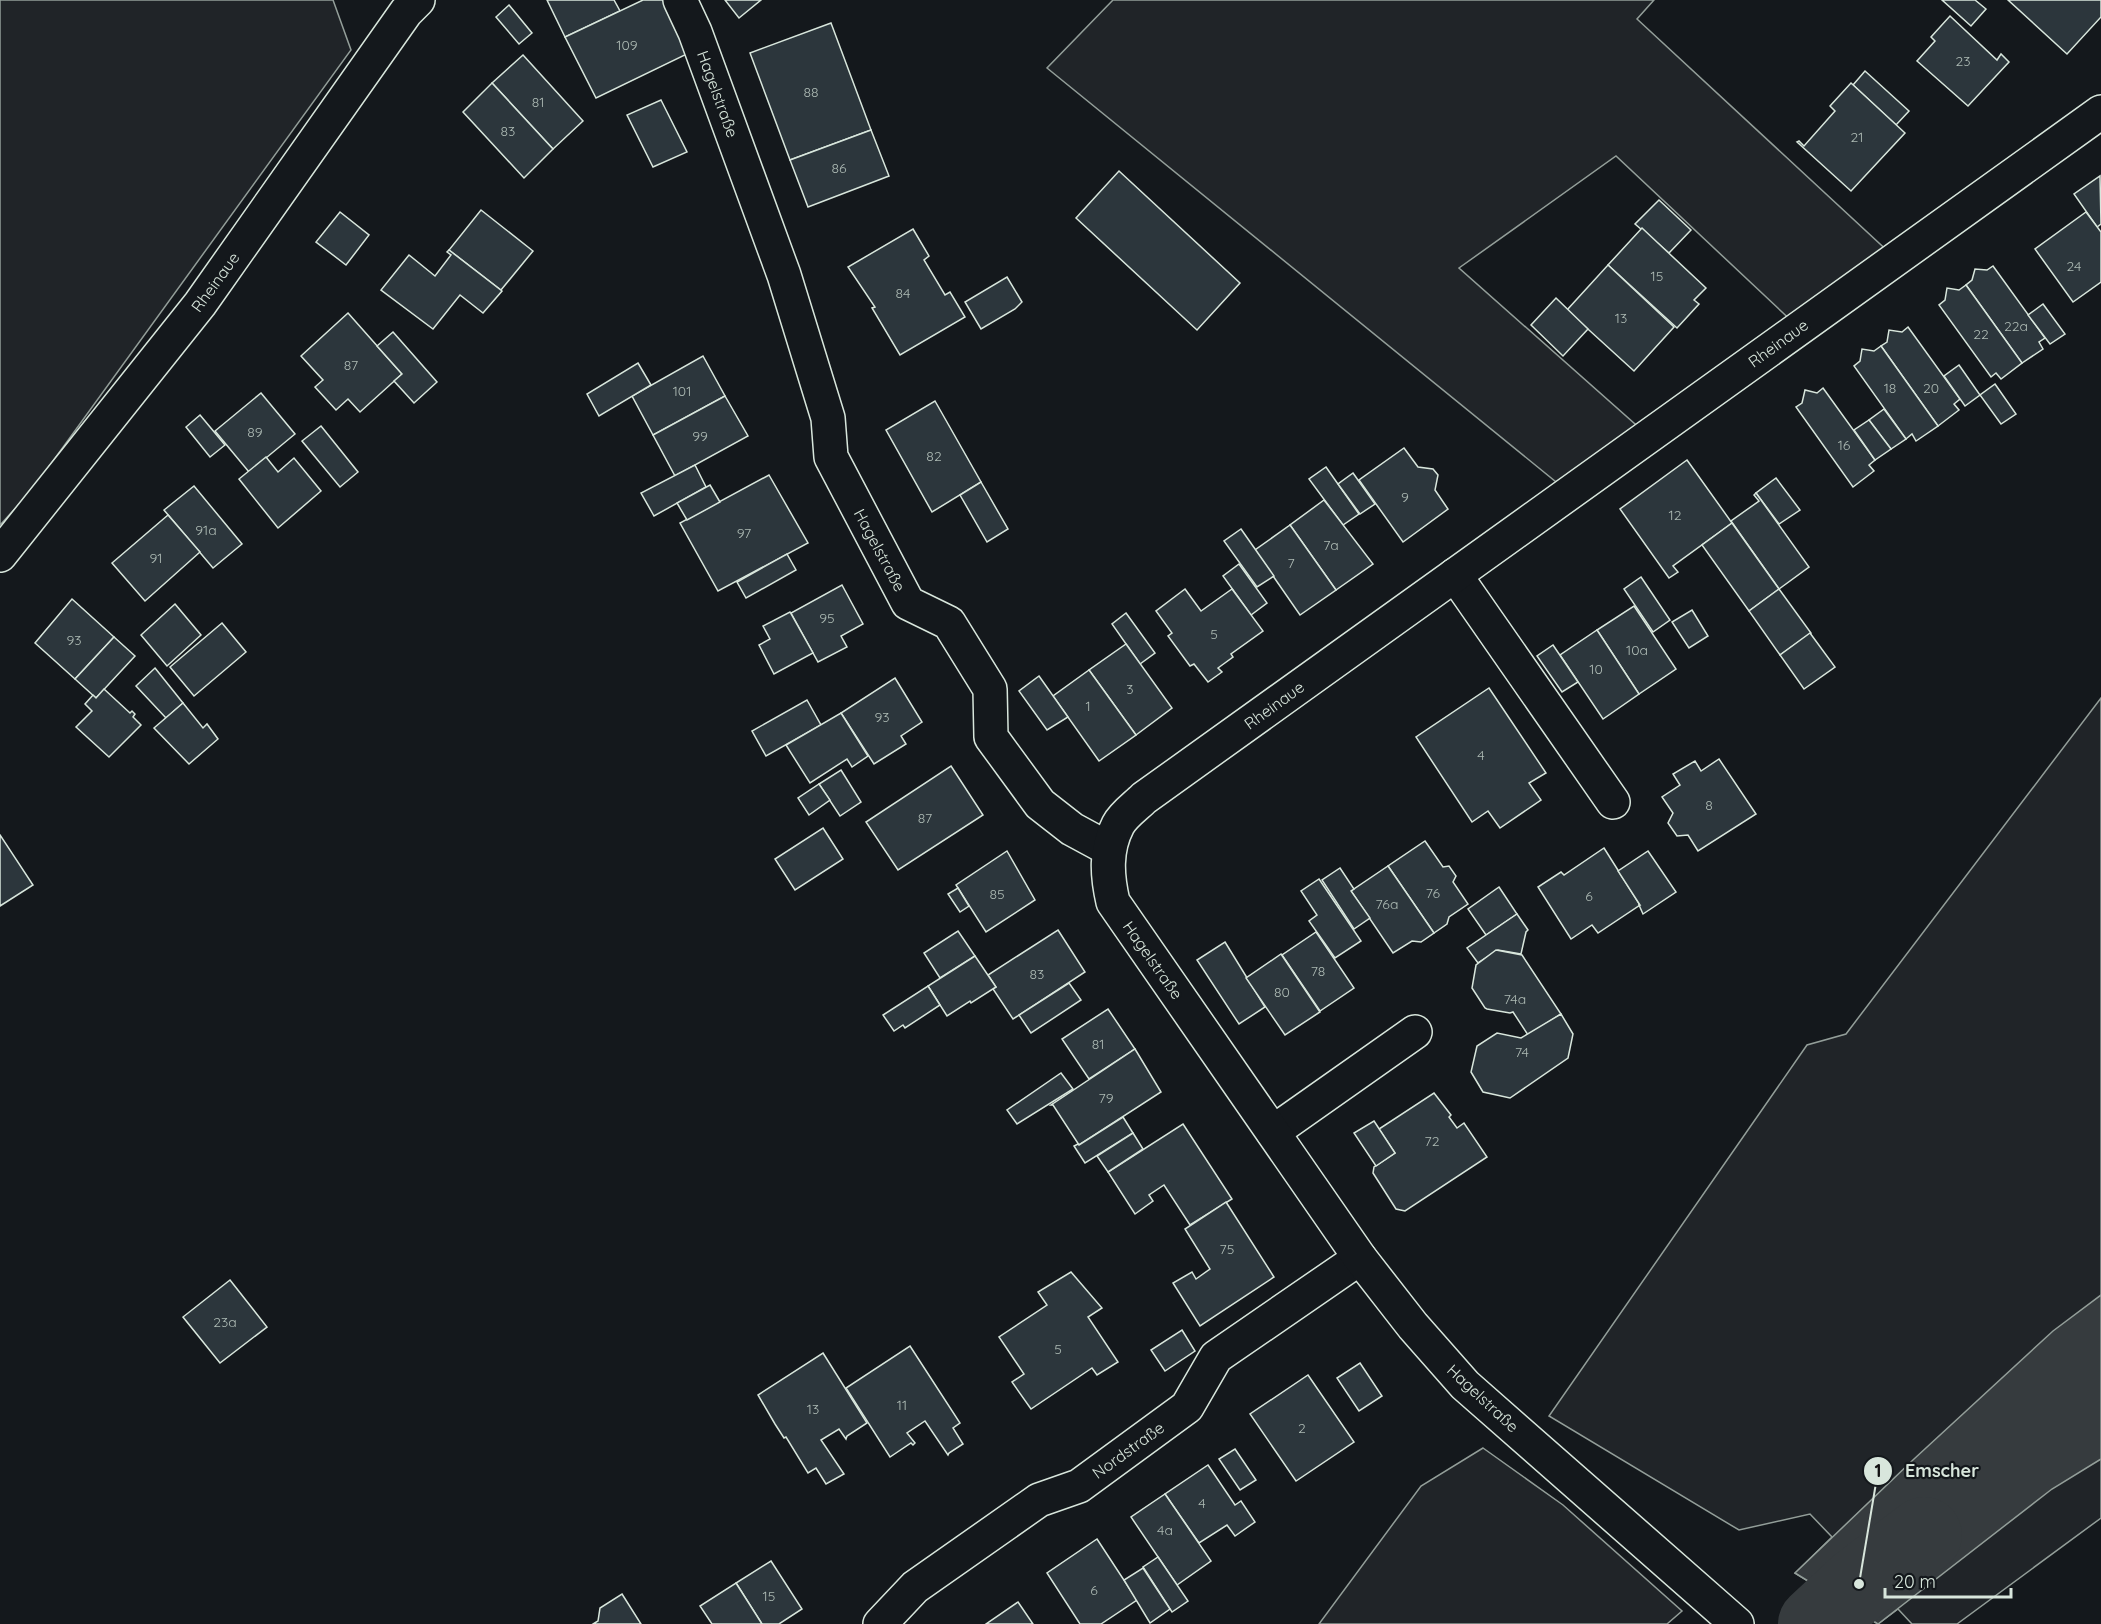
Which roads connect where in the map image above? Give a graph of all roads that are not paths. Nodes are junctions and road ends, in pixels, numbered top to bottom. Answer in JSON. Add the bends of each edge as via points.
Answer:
{"nodes":[{"id":1,"x":418,"y":0,"type":"edge"},
{"id":2,"x":680,"y":0,"type":"edge"},
{"id":3,"x":2101,"y":112,"type":"edge"},
{"id":4,"x":0,"y":555,"type":"edge"},
{"id":5,"x":1455,"y":574,"type":"junction"},
{"id":6,"x":1613,"y":802,"type":"dead end"},
{"id":7,"x":1109,"y":849,"type":"junction"},
{"id":8,"x":1415,"y":1032,"type":"dead end"},
{"id":9,"x":1273,"y":1132,"type":"junction"},
{"id":10,"x":1360,"y":1258,"type":"junction"},
{"id":11,"x":880,"y":1624,"type":"edge"},
{"id":12,"x":1737,"y":1624,"type":"edge"}],
"edges":[{"from":1,"to":4,"type":"street","name":"Rheinaue","via":[[200,304]]},
{"from":2,"to":7,"type":"street","name":"Hagelstraße","via":[[784,275],[828,418],[831,457],[908,603],[949,623],[990,689],[991,737],[1040,804],[1072,829]]},
{"from":3,"to":5,"type":"street","name":"Rheinaue"},
{"from":5,"to":6,"type":"street"},
{"from":5,"to":7,"type":"street","name":"Rheinaue","via":[[1144,798],[1118,823]]},
{"from":7,"to":9,"type":"street","name":"Hagelstraße","via":[[1107,876],[1113,902]]},
{"from":8,"to":9,"type":"street"},
{"from":9,"to":10,"type":"street","name":"Hagelstraße"},
{"from":10,"to":11,"type":"street","name":"Nordstraße","via":[[1216,1357],[1186,1407],[1079,1486],[1039,1500],[915,1587]]},
{"from":10,"to":12,"type":"street","name":"Hagelstraße","via":[[1465,1385]]}]}
